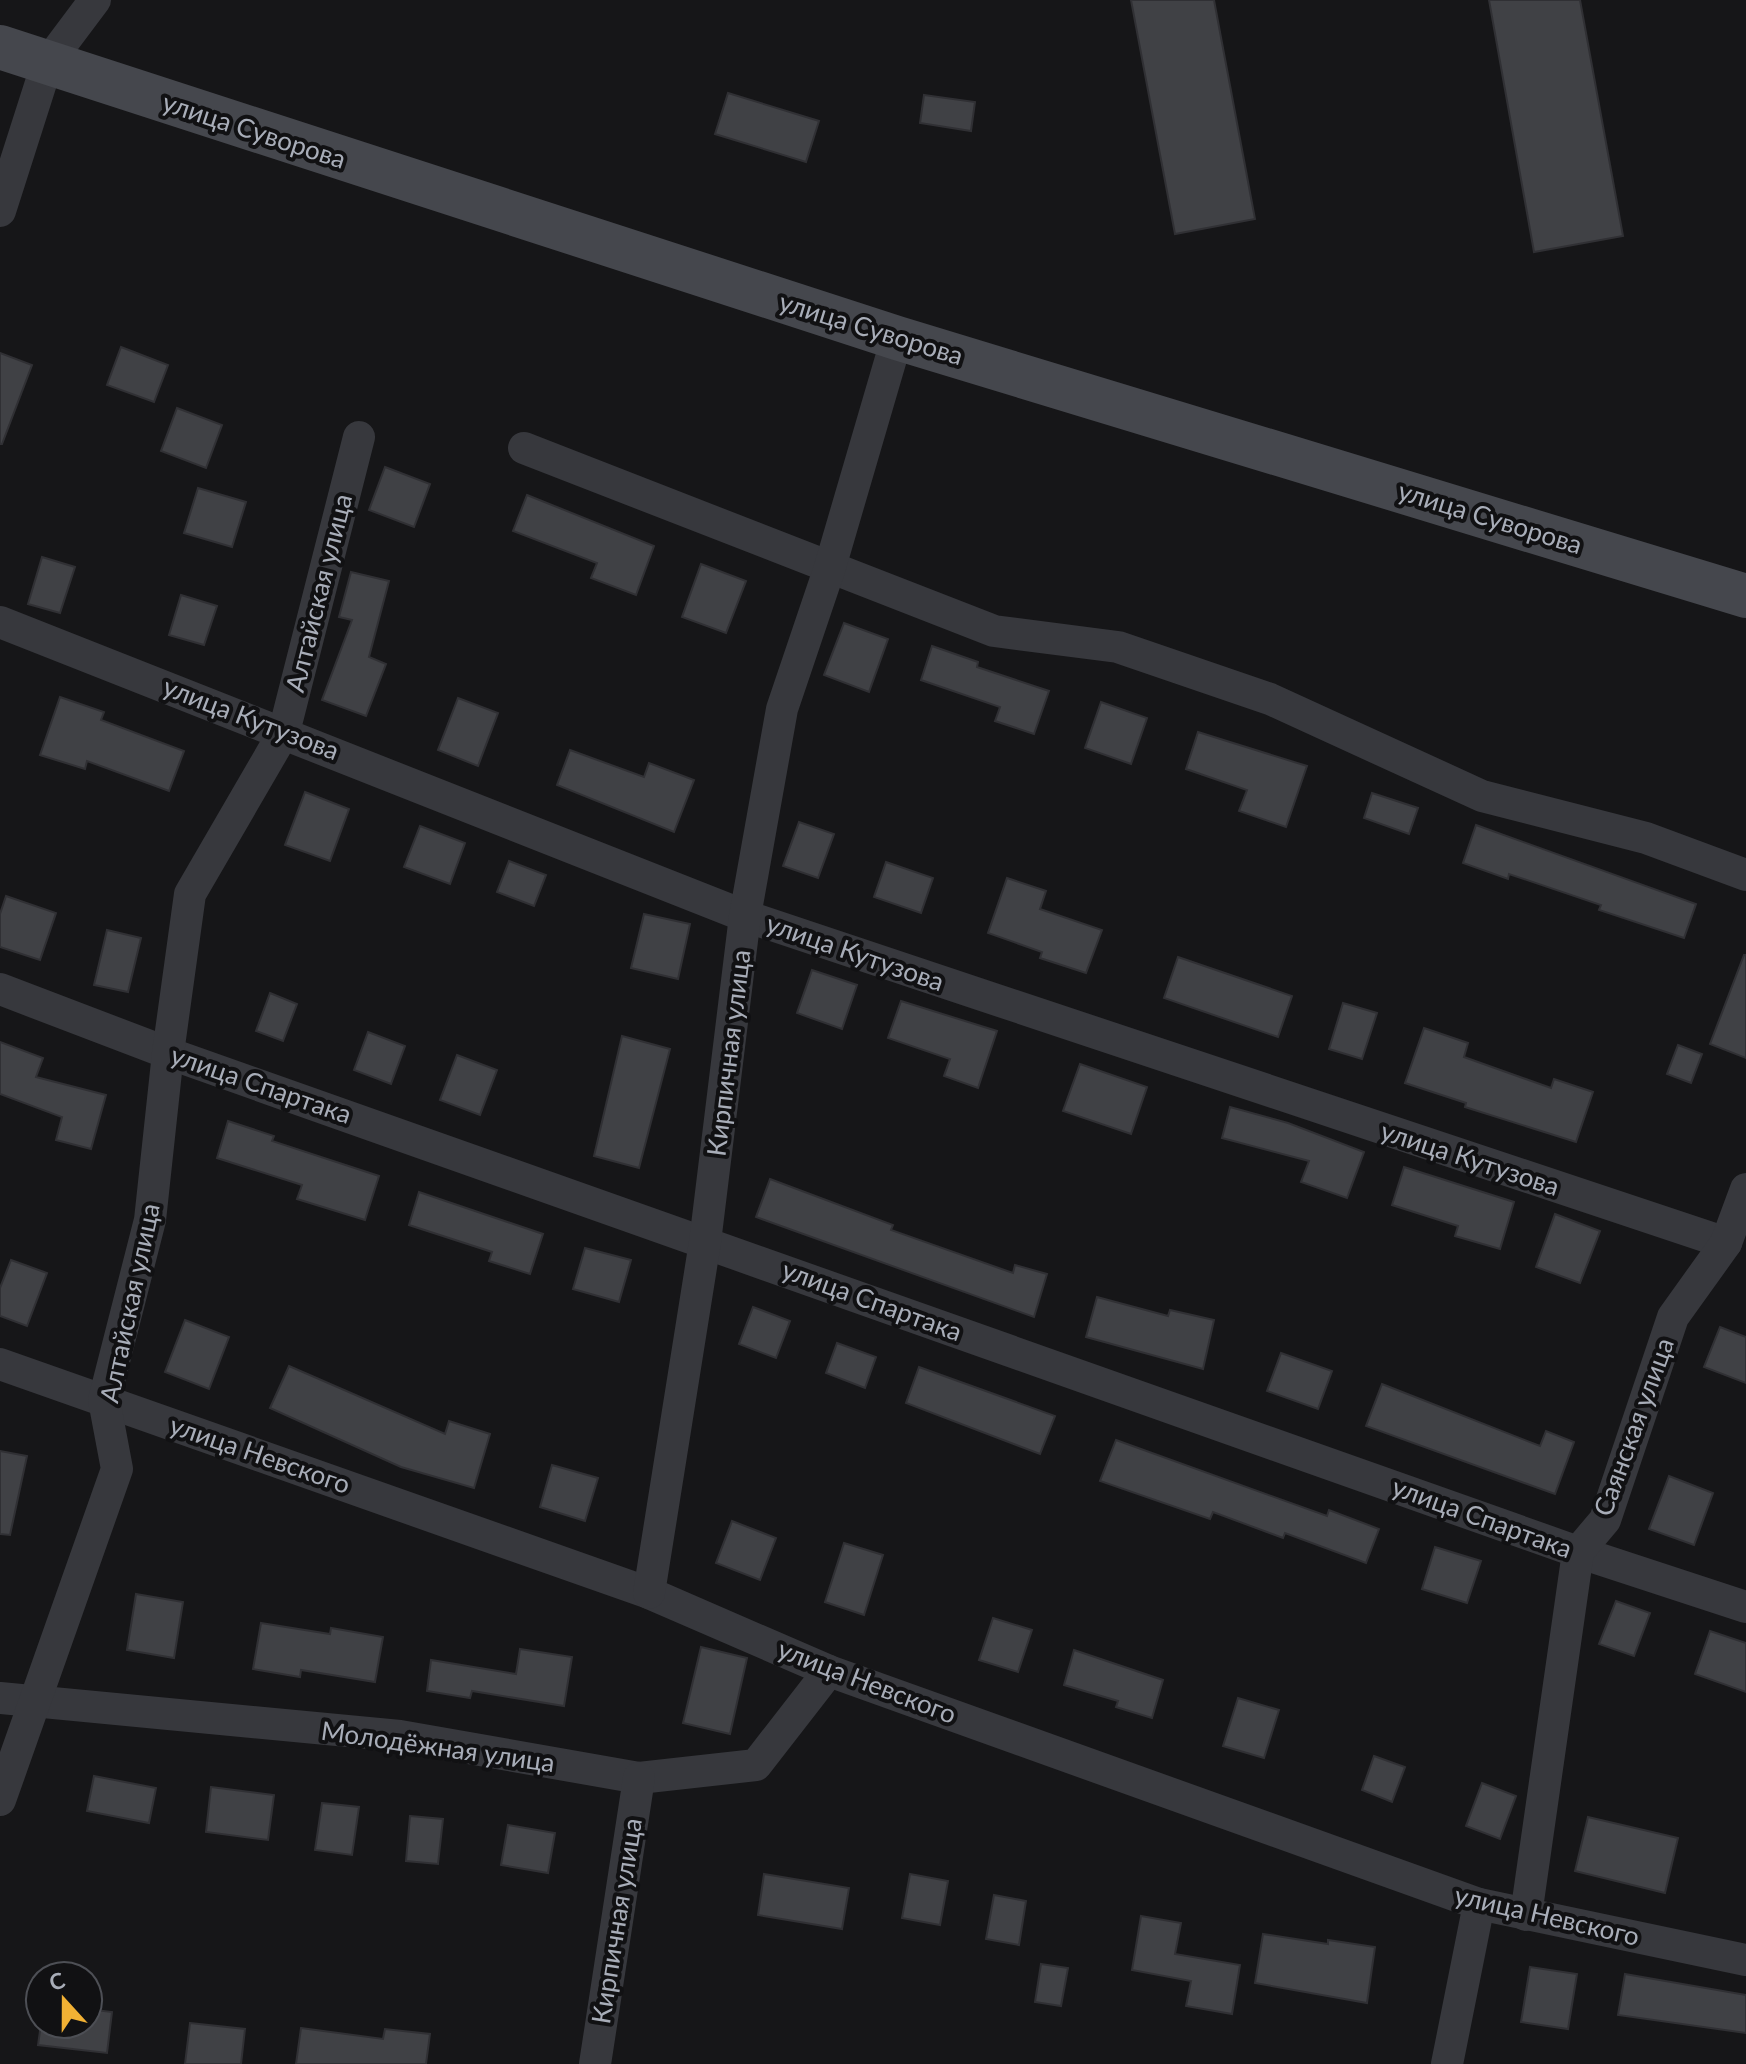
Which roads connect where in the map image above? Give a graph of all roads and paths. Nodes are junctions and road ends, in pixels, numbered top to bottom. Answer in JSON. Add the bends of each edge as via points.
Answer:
{"nodes":[{"id":1,"x":95,"y":0,"type":"edge"},
{"id":2,"x":0,"y":47,"type":"edge"},
{"id":3,"x":47,"y":64,"type":"junction"},
{"id":4,"x":0,"y":211,"type":"edge"},
{"id":5,"x":897,"y":338,"type":"junction"},
{"id":6,"x":359,"y":437,"type":"dead end"},
{"id":7,"x":524,"y":448,"type":"dead end"},
{"id":8,"x":830,"y":567,"type":"junction"},
{"id":9,"x":1746,"y":596,"type":"edge"},
{"id":10,"x":0,"y":622,"type":"edge"},
{"id":11,"x":284,"y":732,"type":"junction"},
{"id":12,"x":1746,"y":875,"type":"edge"},
{"id":13,"x":745,"y":916,"type":"junction"},
{"id":14,"x":0,"y":989,"type":"edge"},
{"id":15,"x":168,"y":1053,"type":"junction"},
{"id":16,"x":1746,"y":1189,"type":"edge"},
{"id":17,"x":705,"y":1242,"type":"junction"},
{"id":18,"x":1726,"y":1243,"type":"junction"},
{"id":19,"x":0,"y":1364,"type":"edge"},
{"id":20,"x":104,"y":1400,"type":"junction"},
{"id":21,"x":1578,"y":1552,"type":"junction"},
{"id":22,"x":649,"y":1593,"type":"junction"},
{"id":23,"x":1746,"y":1607,"type":"edge"},
{"id":24,"x":829,"y":1671,"type":"junction"},
{"id":25,"x":0,"y":1698,"type":"edge"},
{"id":26,"x":33,"y":1704,"type":"junction"},
{"id":27,"x":639,"y":1778,"type":"junction"},
{"id":28,"x":0,"y":1800,"type":"edge"},
{"id":29,"x":1479,"y":1904,"type":"junction"},
{"id":30,"x":1526,"y":1915,"type":"junction"},
{"id":31,"x":1746,"y":1960,"type":"edge"},
{"id":32,"x":595,"y":2064,"type":"edge"},
{"id":33,"x":1447,"y":2064,"type":"edge"}],
"edges":[{"from":1,"to":3,"type":"street"},
{"from":2,"to":3,"type":"street","name":"улица Суворова"},
{"from":3,"to":4,"type":"street"},
{"from":3,"to":5,"type":"street","name":"улица Суворова"},
{"from":5,"to":8,"type":"street","name":"Кирпичная улица"},
{"from":5,"to":9,"type":"street","name":"улица Суворова"},
{"from":6,"to":11,"type":"street","name":"Алтайская улица"},
{"from":7,"to":8,"type":"street"},
{"from":8,"to":12,"type":"street","via":[[994,631],[1118,647],[1270,699],[1482,796],[1646,838]]},
{"from":8,"to":13,"type":"street","name":"Кирпичная улица","via":[[782,709]]},
{"from":10,"to":11,"type":"street","name":"улица Кутузова"},
{"from":11,"to":13,"type":"street","name":"улица Кутузова"},
{"from":11,"to":15,"type":"street","name":"Алтайская улица","via":[[190,894]]},
{"from":13,"to":17,"type":"street","name":"Кирпичная улица"},
{"from":13,"to":18,"type":"street","name":"улица Кутузова"},
{"from":14,"to":15,"type":"street","name":"улица Спартака"},
{"from":15,"to":17,"type":"street","name":"улица Спартака"},
{"from":15,"to":20,"type":"street","name":"Алтайская улица","via":[[150,1220]]},
{"from":16,"to":18,"type":"street","name":"Саянская улица"},
{"from":17,"to":21,"type":"street","name":"улица Спартака"},
{"from":17,"to":22,"type":"street","name":"Кирпичная улица"},
{"from":18,"to":21,"type":"street","name":"Саянская улица","via":[[1673,1317],[1605,1520]]},
{"from":19,"to":20,"type":"street","name":"улица Невского"},
{"from":20,"to":22,"type":"street","name":"улица Невского"},
{"from":20,"to":26,"type":"street","name":"Алтайская улица","via":[[117,1469]]},
{"from":21,"to":23,"type":"street","name":"улица Спартака"},
{"from":21,"to":30,"type":"street"},
{"from":22,"to":24,"type":"street","name":"улица Невского"},
{"from":24,"to":27,"type":"street","name":"Молодёжная улица","via":[[756,1765]]},
{"from":24,"to":29,"type":"street","name":"улица Невского"},
{"from":25,"to":26,"type":"street","name":"Молодёжная улица"},
{"from":26,"to":27,"type":"street","name":"Молодёжная улица","via":[[400,1736]]},
{"from":26,"to":28,"type":"street","name":"Алтайская улица"},
{"from":27,"to":32,"type":"street","name":"Кирпичная улица"},
{"from":29,"to":30,"type":"street","name":"улица Невского"},
{"from":29,"to":33,"type":"street"},
{"from":30,"to":31,"type":"street","name":"улица Невского"}]}
